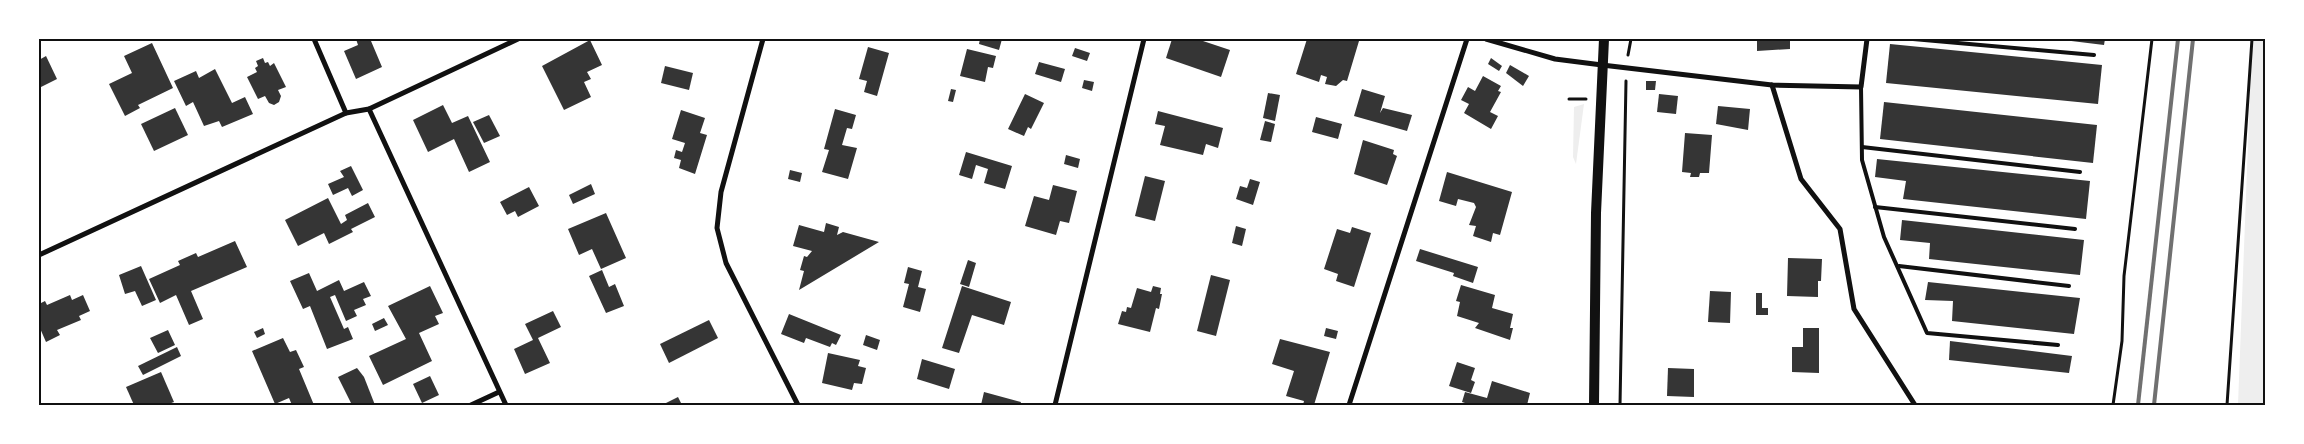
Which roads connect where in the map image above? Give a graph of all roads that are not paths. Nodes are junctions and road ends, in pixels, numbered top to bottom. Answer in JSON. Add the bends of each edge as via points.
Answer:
{"nodes":[{"id":1,"x":314,"y":39,"type":"edge"},
{"id":2,"x":518,"y":39,"type":"edge"},
{"id":3,"x":763,"y":39,"type":"edge"},
{"id":4,"x":1144,"y":39,"type":"edge"},
{"id":5,"x":1467,"y":39,"type":"edge"},
{"id":6,"x":1486,"y":39,"type":"edge"},
{"id":7,"x":1604,"y":39,"type":"edge"},
{"id":8,"x":1867,"y":39,"type":"edge"},
{"id":9,"x":1914,"y":39,"type":"edge"},
{"id":10,"x":2094,"y":56,"type":"dead end"},
{"id":11,"x":1602,"y":65,"type":"junction"},
{"id":12,"x":1772,"y":85,"type":"junction"},
{"id":13,"x":1861,"y":87,"type":"junction"},
{"id":14,"x":369,"y":109,"type":"junction"},
{"id":15,"x":346,"y":113,"type":"junction"},
{"id":16,"x":1862,"y":147,"type":"junction"},
{"id":17,"x":2080,"y":172,"type":"dead end"},
{"id":18,"x":1875,"y":207,"type":"junction"},
{"id":19,"x":2075,"y":229,"type":"dead end"},
{"id":20,"x":39,"y":255,"type":"edge"},
{"id":21,"x":1899,"y":266,"type":"junction"},
{"id":22,"x":2070,"y":286,"type":"dead end"},
{"id":23,"x":2058,"y":345,"type":"dead end"},
{"id":24,"x":500,"y":392,"type":"junction"},
{"id":25,"x":471,"y":405,"type":"edge"},
{"id":26,"x":506,"y":405,"type":"edge"},
{"id":27,"x":798,"y":405,"type":"edge"},
{"id":28,"x":1055,"y":405,"type":"edge"},
{"id":29,"x":1349,"y":405,"type":"edge"},
{"id":30,"x":1594,"y":405,"type":"edge"},
{"id":31,"x":1915,"y":405,"type":"edge"}],
"edges":[{"from":1,"to":15,"type":"street"},
{"from":2,"to":14,"type":"street"},
{"from":3,"to":27,"type":"street","via":[[721,192],[718,228],[726,263]]},
{"from":4,"to":28,"type":"street"},
{"from":5,"to":29,"type":"street"},
{"from":6,"to":11,"type":"street","via":[[1555,59]]},
{"from":7,"to":11,"type":"main road"},
{"from":8,"to":13,"type":"street"},
{"from":9,"to":10,"type":"lane"},
{"from":11,"to":12,"type":"street"},
{"from":11,"to":30,"type":"main road","via":[[1596,213]]},
{"from":12,"to":13,"type":"street"},
{"from":12,"to":31,"type":"street","via":[[1801,179],[1840,229],[1854,309]]},
{"from":13,"to":16,"type":"lane"},
{"from":14,"to":15,"type":"street"},
{"from":14,"to":24,"type":"street"},
{"from":15,"to":20,"type":"street"},
{"from":16,"to":17,"type":"lane"},
{"from":16,"to":18,"type":"lane","via":[[1862,160]]},
{"from":18,"to":19,"type":"lane"},
{"from":18,"to":21,"type":"lane","via":[[1884,237]]},
{"from":21,"to":22,"type":"lane"},
{"from":21,"to":23,"type":"lane","via":[[1927,334]]},
{"from":24,"to":25,"type":"street"},
{"from":24,"to":26,"type":"street"}]}
